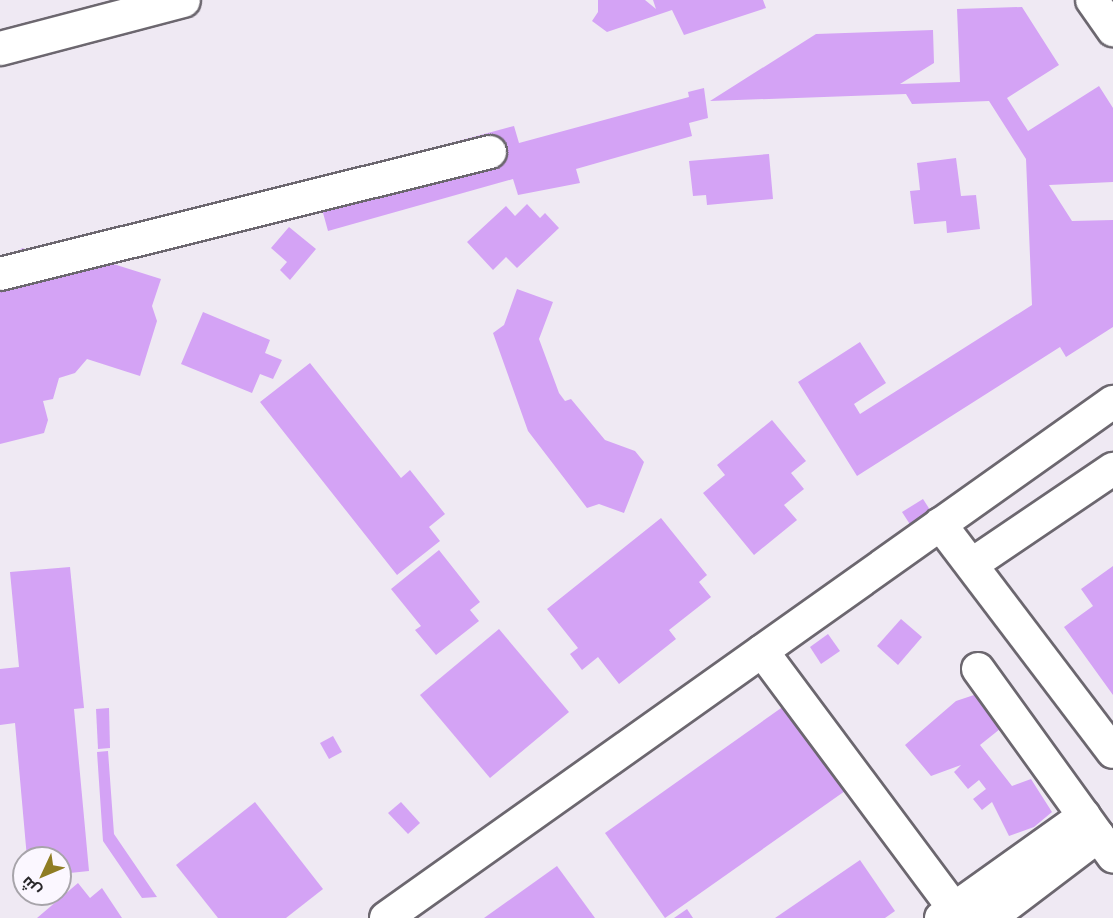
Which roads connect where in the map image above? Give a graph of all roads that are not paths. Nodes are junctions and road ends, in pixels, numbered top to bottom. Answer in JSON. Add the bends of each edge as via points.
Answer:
{"nodes":[{"id":1,"x":183,"y":0,"type":"edge"},
{"id":2,"x":1092,"y":0,"type":"edge"},
{"id":3,"x":1113,"y":30,"type":"edge"},
{"id":4,"x":0,"y":48,"type":"edge"},
{"id":5,"x":490,"y":152,"type":"dead end"},
{"id":6,"x":0,"y":274,"type":"edge"},
{"id":7,"x":1113,"y":402,"type":"edge"},
{"id":8,"x":1113,"y":469,"type":"edge"},
{"id":9,"x":940,"y":524,"type":"junction"},
{"id":10,"x":974,"y":563,"type":"junction"},
{"id":11,"x":762,"y":651,"type":"junction"},
{"id":12,"x":978,"y":669,"type":"dead end"},
{"id":13,"x":1113,"y":752,"type":"edge"},
{"id":14,"x":1098,"y":836,"type":"edge"},
{"id":15,"x":952,"y":915,"type":"edge"},
{"id":16,"x":386,"y":918,"type":"edge"},
{"id":17,"x":990,"y":918,"type":"edge"}],
"edges":[{"from":1,"to":4,"type":"main road"},
{"from":2,"to":3,"type":"lane"},
{"from":5,"to":6,"type":"lane"},
{"from":7,"to":9,"type":"lane"},
{"from":8,"to":10,"type":"lane"},
{"from":9,"to":10,"type":"lane"},
{"from":9,"to":11,"type":"lane"},
{"from":10,"to":13,"type":"lane"},
{"from":11,"to":15,"type":"lane"},
{"from":11,"to":16,"type":"lane"},
{"from":12,"to":14,"type":"lane"},
{"from":14,"to":15,"type":"lane"},
{"from":14,"to":17,"type":"lane"}]}
